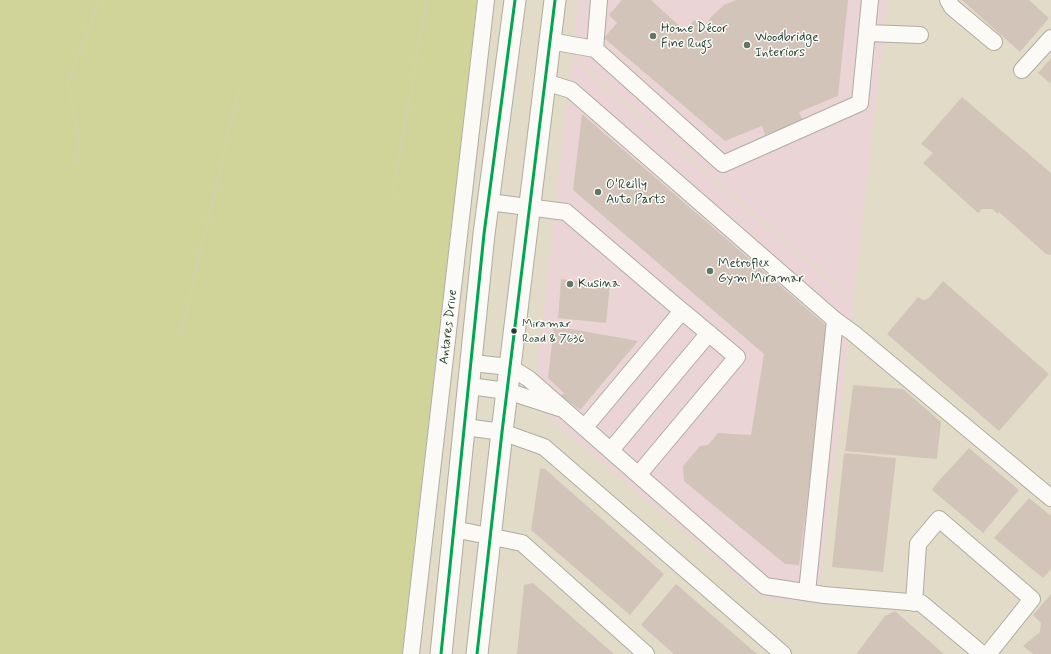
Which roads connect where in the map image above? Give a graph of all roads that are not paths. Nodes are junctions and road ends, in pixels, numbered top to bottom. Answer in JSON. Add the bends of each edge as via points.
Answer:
{"nodes":[{"id":1,"x":486,"y":0,"type":"edge"},
{"id":2,"x":514,"y":0,"type":"edge"},
{"id":3,"x":555,"y":0,"type":"edge"},
{"id":4,"x":599,"y":0,"type":"edge"},
{"id":5,"x":870,"y":0,"type":"edge"},
{"id":6,"x":948,"y":0,"type":"edge"},
{"id":7,"x":868,"y":33,"type":"junction"},
{"id":8,"x":920,"y":35,"type":"dead end"},
{"id":9,"x":1051,"y":38,"type":"edge"},
{"id":10,"x":550,"y":41,"type":"junction"},
{"id":11,"x":994,"y":42,"type":"dead end"},
{"id":12,"x":594,"y":49,"type":"junction"},
{"id":13,"x":1022,"y":70,"type":"dead end"},
{"id":14,"x":545,"y":82,"type":"junction"},
{"id":15,"x":489,"y":202,"type":"junction"},
{"id":16,"x":529,"y":207,"type":"junction"},
{"id":17,"x":682,"y":311,"type":"junction"},
{"id":18,"x":836,"y":320,"type":"junction"},
{"id":19,"x":709,"y":333,"type":"junction"},
{"id":20,"x":472,"y":363,"type":"junction"},
{"id":21,"x":510,"y":367,"type":"junction"},
{"id":22,"x":469,"y":386,"type":"junction"},
{"id":23,"x":508,"y":391,"type":"junction"},
{"id":24,"x":562,"y":409,"type":"junction"},
{"id":25,"x":465,"y":427,"type":"junction"},
{"id":26,"x":585,"y":427,"type":"junction"},
{"id":27,"x":502,"y":432,"type":"junction"},
{"id":28,"x":611,"y":450,"type":"junction"},
{"id":29,"x":639,"y":474,"type":"junction"},
{"id":30,"x":1051,"y":498,"type":"edge"},
{"id":31,"x":454,"y":529,"type":"junction"},
{"id":32,"x":490,"y":536,"type":"junction"},
{"id":33,"x":807,"y":592,"type":"junction"},
{"id":34,"x":914,"y":603,"type":"junction"},
{"id":35,"x":411,"y":654,"type":"edge"},
{"id":36,"x":441,"y":654,"type":"edge"},
{"id":37,"x":477,"y":654,"type":"edge"},
{"id":38,"x":646,"y":654,"type":"edge"},
{"id":39,"x":784,"y":654,"type":"edge"},
{"id":40,"x":982,"y":654,"type":"edge"},
{"id":41,"x":988,"y":654,"type":"edge"}],
"edges":[{"from":1,"to":35,"type":"lane","name":"Antares Drive"},
{"from":2,"to":15,"type":"main road"},
{"from":3,"to":10,"type":"main road"},
{"from":4,"to":12,"type":"lane"},
{"from":5,"to":7,"type":"lane"},
{"from":6,"to":11,"type":"lane","via":[[952,7]]},
{"from":7,"to":8,"type":"lane"},
{"from":7,"to":12,"type":"lane","via":[[860,103],[723,164]]},
{"from":9,"to":13,"type":"lane"},
{"from":10,"to":12,"type":"lane"},
{"from":10,"to":14,"type":"main road"},
{"from":14,"to":16,"type":"main road"},
{"from":14,"to":18,"type":"lane","via":[[571,90]]},
{"from":15,"to":16,"type":"lane"},
{"from":15,"to":20,"type":"main road"},
{"from":16,"to":17,"type":"lane","via":[[566,212]]},
{"from":16,"to":21,"type":"main road"},
{"from":17,"to":19,"type":"lane"},
{"from":17,"to":26,"type":"lane"},
{"from":18,"to":30,"type":"lane"},
{"from":18,"to":33,"type":"lane"},
{"from":19,"to":28,"type":"lane"},
{"from":19,"to":29,"type":"lane","via":[[737,357]]},
{"from":20,"to":21,"type":"lane"},
{"from":20,"to":22,"type":"main road"},
{"from":21,"to":23,"type":"main road"},
{"from":21,"to":24,"type":"lane","via":[[530,379]]},
{"from":22,"to":23,"type":"lane"},
{"from":22,"to":25,"type":"main road"},
{"from":23,"to":24,"type":"lane"},
{"from":23,"to":27,"type":"main road"},
{"from":24,"to":26,"type":"lane"},
{"from":25,"to":27,"type":"lane"},
{"from":25,"to":31,"type":"main road"},
{"from":26,"to":28,"type":"lane"},
{"from":27,"to":32,"type":"main road"},
{"from":27,"to":39,"type":"lane","via":[[544,447]]},
{"from":28,"to":29,"type":"lane"},
{"from":29,"to":33,"type":"lane","via":[[765,586]]},
{"from":31,"to":32,"type":"lane"},
{"from":31,"to":36,"type":"main road"},
{"from":32,"to":37,"type":"main road"},
{"from":32,"to":38,"type":"lane","via":[[522,543]]},
{"from":33,"to":34,"type":"lane"},
{"from":34,"to":40,"type":"lane","via":[[920,603]]},
{"from":34,"to":41,"type":"lane","via":[[918,544],[939,519],[1032,599]]}]}
